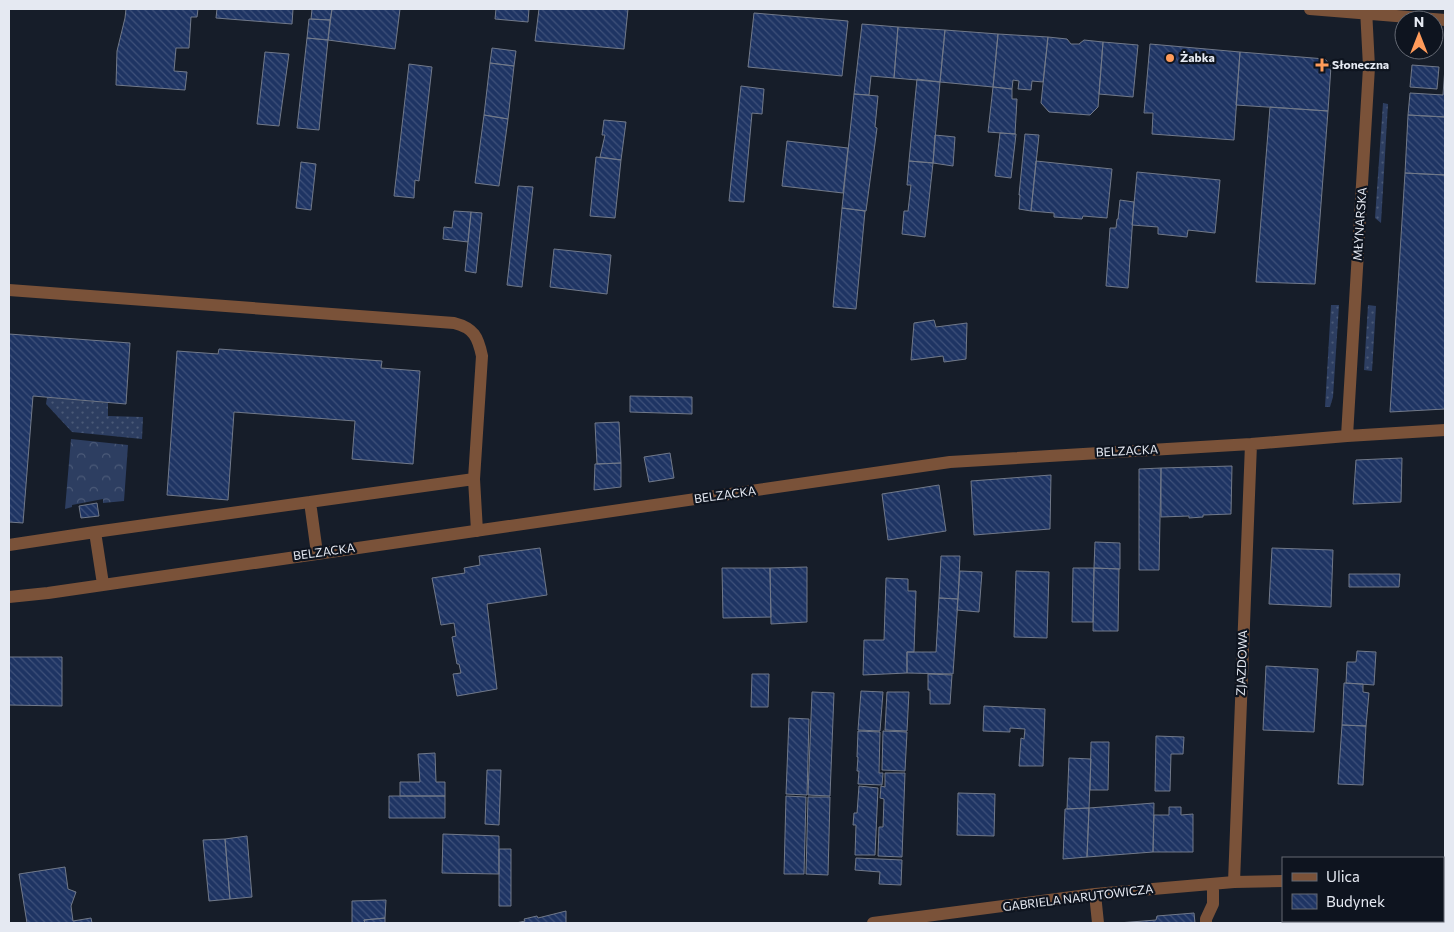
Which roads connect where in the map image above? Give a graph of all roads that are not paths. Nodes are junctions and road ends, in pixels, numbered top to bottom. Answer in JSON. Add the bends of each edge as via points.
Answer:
{"nodes":[{"id":1,"x":1310,"y":9,"type":"edge"},
{"id":2,"x":1366,"y":11,"type":"edge"},
{"id":3,"x":1445,"y":20,"type":"edge"},
{"id":4,"x":9,"y":290,"type":"edge"},
{"id":5,"x":1445,"y":430,"type":"edge"},
{"id":6,"x":1347,"y":436,"type":"junction"},
{"id":7,"x":1251,"y":444,"type":"junction"},
{"id":8,"x":474,"y":479,"type":"junction"},
{"id":9,"x":310,"y":502,"type":"junction"},
{"id":10,"x":478,"y":531,"type":"junction"},
{"id":11,"x":95,"y":532,"type":"junction"},
{"id":12,"x":9,"y":545,"type":"edge"},
{"id":13,"x":317,"y":553,"type":"junction"},
{"id":14,"x":103,"y":584,"type":"junction"},
{"id":15,"x":9,"y":597,"type":"edge"},
{"id":16,"x":1282,"y":881,"type":"edge"},
{"id":17,"x":1234,"y":882,"type":"junction"},
{"id":18,"x":1214,"y":884,"type":"junction"},
{"id":19,"x":1095,"y":894,"type":"junction"},
{"id":20,"x":873,"y":923,"type":"edge"},
{"id":21,"x":1098,"y":923,"type":"edge"},
{"id":22,"x":1206,"y":923,"type":"edge"}],
"edges":[{"from":1,"to":2,"type":"street"},
{"from":2,"to":3,"type":"street"},
{"from":2,"to":6,"type":"street","name":"MŁYNARSKA","via":[[1369,67]]},
{"from":4,"to":8,"type":"street","via":[[464,326],[476,337],[482,356]]},
{"from":5,"to":6,"type":"street","name":"BELZACKA"},
{"from":6,"to":7,"type":"street","name":"BELZACKA"},
{"from":7,"to":10,"type":"street","name":"BELZACKA","via":[[950,462]]},
{"from":7,"to":17,"type":"street","name":"ZJAZDOWA"},
{"from":8,"to":9,"type":"street"},
{"from":8,"to":10,"type":"street"},
{"from":9,"to":11,"type":"street"},
{"from":9,"to":13,"type":"street"},
{"from":10,"to":13,"type":"street","name":"BELZACKA"},
{"from":11,"to":12,"type":"street"},
{"from":11,"to":14,"type":"street"},
{"from":13,"to":14,"type":"street","name":"BELZACKA"},
{"from":14,"to":15,"type":"street","name":"BELZACKA"},
{"from":16,"to":17,"type":"street","name":"GABRIELA NARUTOWICZA"},
{"from":17,"to":18,"type":"street","name":"GABRIELA NARUTOWICZA"},
{"from":18,"to":19,"type":"street","name":"GABRIELA NARUTOWICZA"},
{"from":18,"to":22,"type":"street","via":[[1214,904]]},
{"from":19,"to":20,"type":"street","name":"GABRIELA NARUTOWICZA"},
{"from":19,"to":21,"type":"street"}]}
